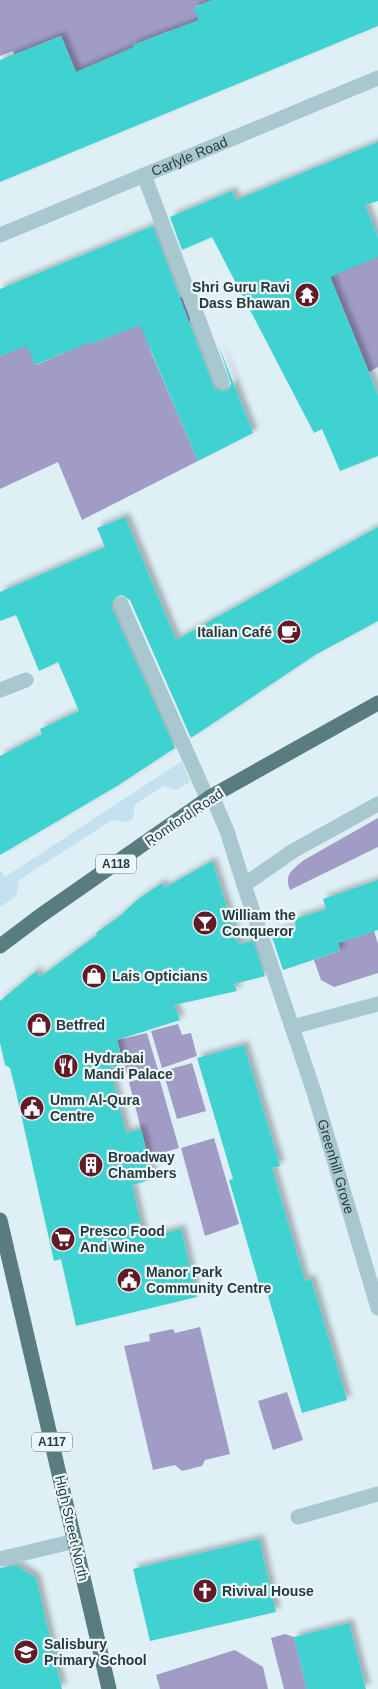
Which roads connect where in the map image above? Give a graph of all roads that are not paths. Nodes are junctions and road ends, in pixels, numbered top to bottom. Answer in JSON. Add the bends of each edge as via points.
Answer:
{"nodes":[{"id":1,"x":378,"y":78,"type":"edge"},
{"id":2,"x":144,"y":175,"type":"junction"},
{"id":3,"x":0,"y":235,"type":"edge"},
{"id":4,"x":222,"y":382,"type":"dead end"},
{"id":5,"x":121,"y":604,"type":"dead end"},
{"id":6,"x":26,"y":680,"type":"dead end"},
{"id":7,"x":0,"y":690,"type":"edge"},
{"id":8,"x":378,"y":703,"type":"edge"},
{"id":9,"x":210,"y":798,"type":"junction"},
{"id":10,"x":378,"y":804,"type":"edge"},
{"id":11,"x":244,"y":885,"type":"junction"},
{"id":12,"x":0,"y":946,"type":"edge"},
{"id":13,"x":378,"y":1004,"type":"edge"},
{"id":14,"x":292,"y":1027,"type":"junction"},
{"id":15,"x":0,"y":1220,"type":"edge"},
{"id":16,"x":378,"y":1308,"type":"edge"},
{"id":17,"x":378,"y":1494,"type":"edge"},
{"id":18,"x":298,"y":1516,"type":"dead end"},
{"id":19,"x":75,"y":1541,"type":"junction"},
{"id":20,"x":0,"y":1560,"type":"edge"},
{"id":21,"x":109,"y":1689,"type":"edge"}],
"edges":[{"from":1,"to":2,"type":"street","name":"Carlyle Road"},
{"from":2,"to":3,"type":"street","name":"Carlyle Road"},
{"from":2,"to":4,"type":"street"},
{"from":5,"to":9,"type":"street","name":"Greenhill Grove"},
{"from":6,"to":7,"type":"street"},
{"from":8,"to":9,"type":"main road","name":"Romford Road","number":"A118"},
{"from":9,"to":11,"type":"street","name":"Greenhill Grove","via":[[228,831]]},
{"from":9,"to":12,"type":"main road","name":"Romford Road","number":"A118"},
{"from":10,"to":11,"type":"street","via":[[293,851]]},
{"from":11,"to":14,"type":"street","name":"Greenhill Grove"},
{"from":13,"to":14,"type":"street"},
{"from":14,"to":16,"type":"street","name":"Greenhill Grove"},
{"from":15,"to":19,"type":"main road","name":"High Street North","number":"A117"},
{"from":17,"to":18,"type":"street"},
{"from":19,"to":20,"type":"street"},
{"from":19,"to":21,"type":"main road","name":"High Street North","number":"A117"}]}
